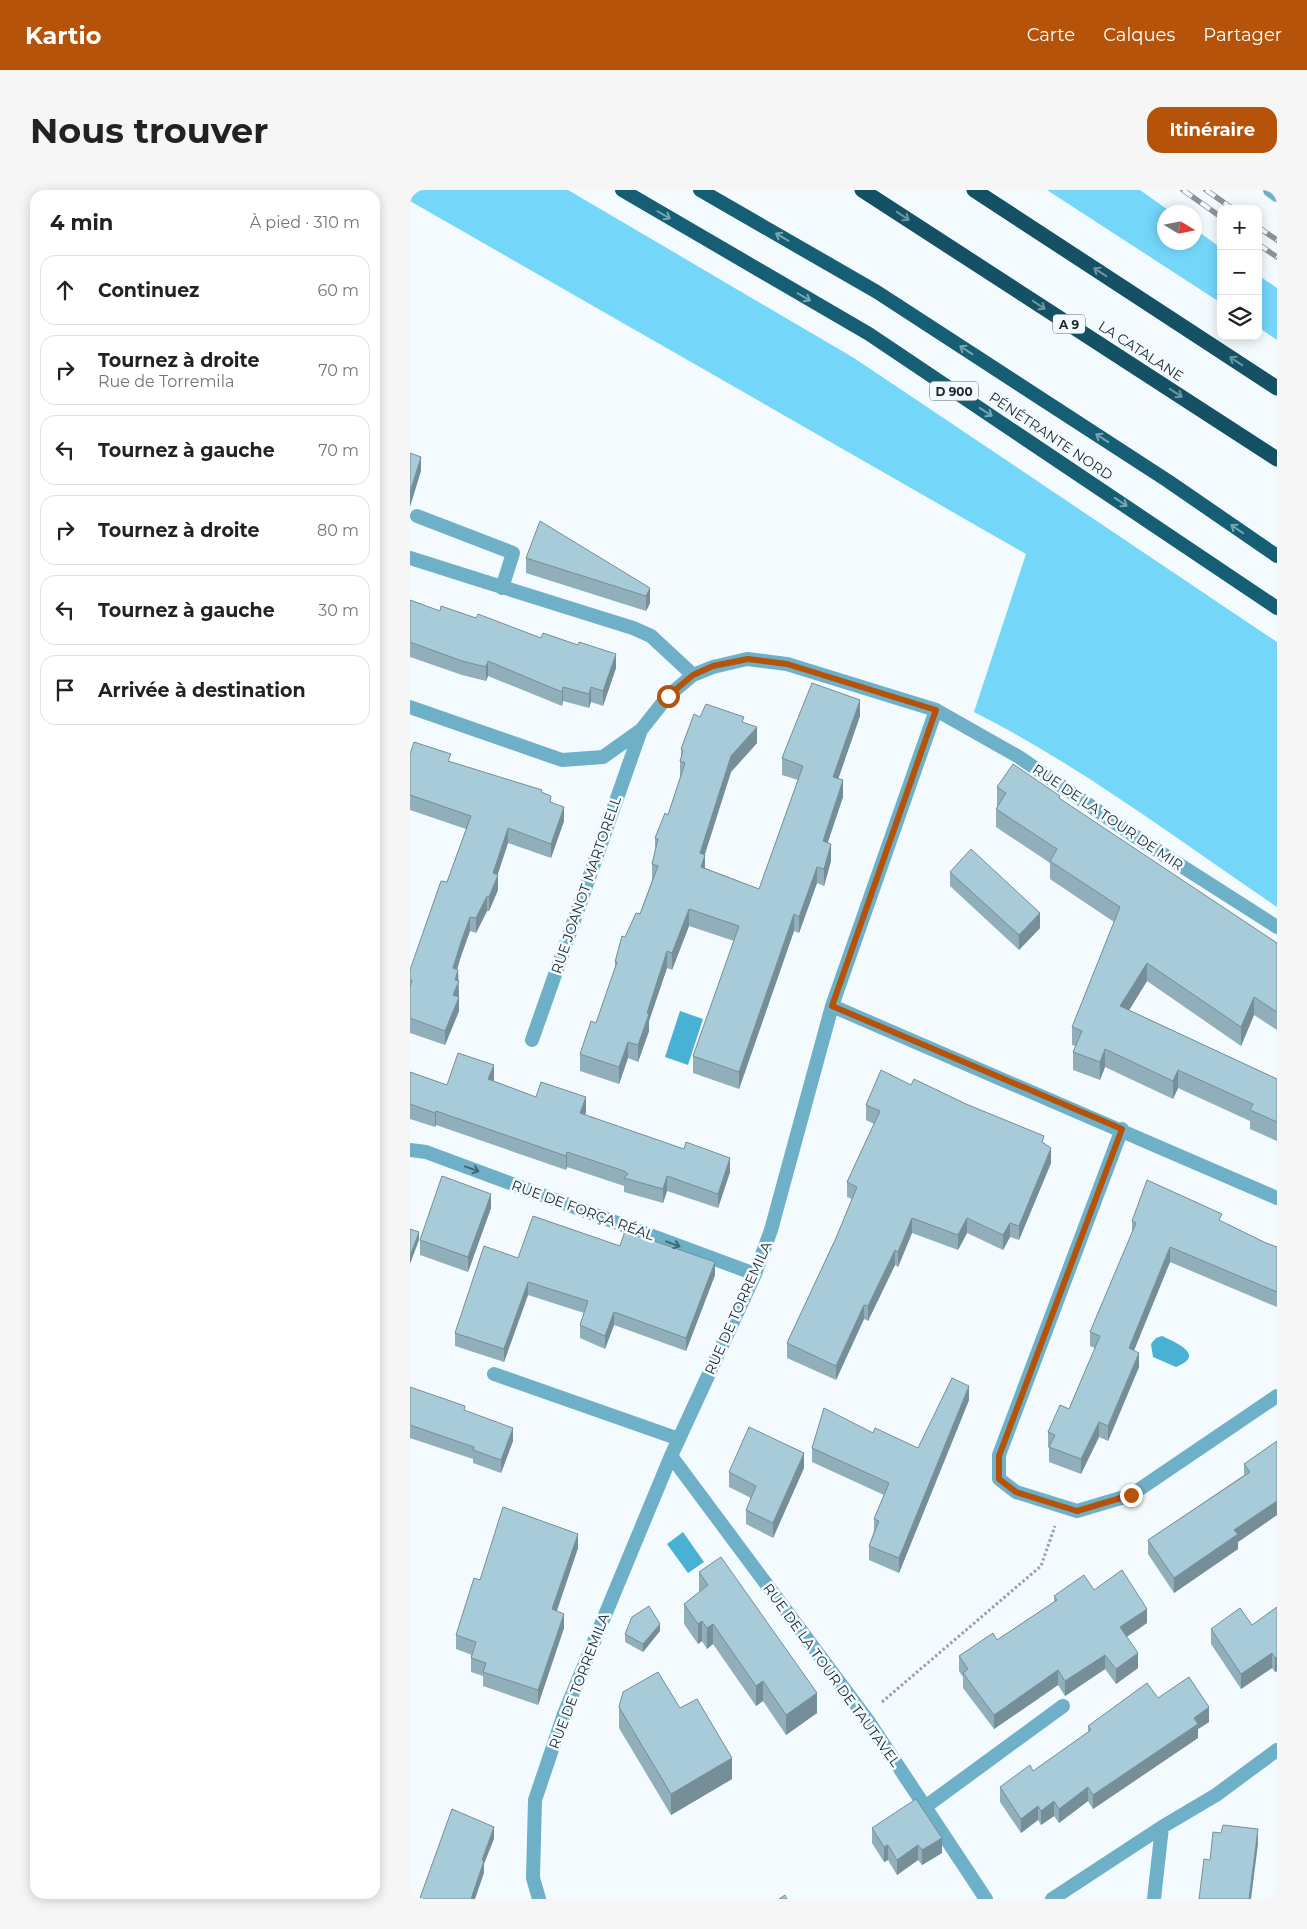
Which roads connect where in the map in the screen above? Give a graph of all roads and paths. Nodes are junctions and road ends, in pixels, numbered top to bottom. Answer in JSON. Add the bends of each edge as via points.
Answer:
{"nodes":[{"id":1,"x":622,"y":190,"type":"edge"},
{"id":2,"x":700,"y":190,"type":"edge"},
{"id":3,"x":862,"y":190,"type":"edge"},
{"id":4,"x":974,"y":190,"type":"edge"},
{"id":5,"x":1270,"y":190,"type":"edge"},
{"id":6,"x":1277,"y":195,"type":"edge"},
{"id":7,"x":1277,"y":388,"type":"edge"},
{"id":8,"x":1277,"y":459,"type":"edge"},
{"id":9,"x":417,"y":516,"type":"dead end"},
{"id":10,"x":1277,"y":556,"type":"edge"},
{"id":11,"x":410,"y":558,"type":"edge"},
{"id":12,"x":502,"y":588,"type":"junction"},
{"id":13,"x":1277,"y":608,"type":"edge"},
{"id":14,"x":693,"y":675,"type":"junction"},
{"id":15,"x":410,"y":707,"type":"edge"},
{"id":16,"x":936,"y":710,"type":"junction"},
{"id":17,"x":641,"y":730,"type":"junction"},
{"id":18,"x":1277,"y":927,"type":"edge"},
{"id":19,"x":832,"y":1006,"type":"junction"},
{"id":20,"x":532,"y":1040,"type":"dead end"},
{"id":21,"x":1122,"y":1129,"type":"junction"},
{"id":22,"x":410,"y":1150,"type":"edge"},
{"id":23,"x":1277,"y":1198,"type":"edge"},
{"id":24,"x":755,"y":1274,"type":"junction"},
{"id":25,"x":494,"y":1374,"type":"dead end"},
{"id":26,"x":1277,"y":1396,"type":"edge"},
{"id":27,"x":679,"y":1439,"type":"junction"},
{"id":28,"x":671,"y":1456,"type":"junction"},
{"id":29,"x":1062,"y":1506,"type":"junction"},
{"id":30,"x":1063,"y":1706,"type":"dead end"},
{"id":31,"x":865,"y":1717,"type":"junction"},
{"id":32,"x":1277,"y":1750,"type":"edge"},
{"id":33,"x":925,"y":1807,"type":"junction"},
{"id":34,"x":1162,"y":1827,"type":"junction"},
{"id":35,"x":539,"y":1899,"type":"edge"},
{"id":36,"x":986,"y":1899,"type":"edge"},
{"id":37,"x":1052,"y":1899,"type":"edge"},
{"id":38,"x":1154,"y":1899,"type":"edge"}],
"edges":[{"from":1,"to":13,"type":"highway","name":"PÉNÉTRANTE NORD","number":"D 900","one_way":true,"via":[[868,334]]},
{"from":10,"to":2,"type":"highway","name":"PÉNÉTRANTE NORD","number":"D 900","one_way":true,"via":[[1168,481],[877,292]]},
{"from":3,"to":8,"type":"highway","name":"LA CATALANE","number":"A 9","one_way":true},
{"from":7,"to":4,"type":"highway","one_way":true},
{"from":5,"to":6,"type":"street"},
{"from":9,"to":12,"type":"street","via":[[513,553]]},
{"from":11,"to":12,"type":"street"},
{"from":12,"to":14,"type":"street","via":[[651,636]]},
{"from":14,"to":16,"type":"street","name":"RUE DE LA TOUR DE MIR","via":[[713,666],[748,659],[787,664]]},
{"from":14,"to":17,"type":"street","name":"RUE DE LA TOUR DE MIR","via":[[668,696]]},
{"from":15,"to":17,"type":"street","via":[[562,760],[602,757]]},
{"from":16,"to":18,"type":"street","name":"RUE DE LA TOUR DE MIR","via":[[1019,758]]},
{"from":16,"to":19,"type":"street","name":"RUE DE TORREMILA"},
{"from":17,"to":20,"type":"street","name":"RUE JOANOT MARTORELL"},
{"from":19,"to":21,"type":"street"},
{"from":19,"to":24,"type":"street","name":"RUE DE TORREMILA","via":[[771,1230]]},
{"from":21,"to":23,"type":"street"},
{"from":21,"to":29,"type":"street","via":[[999,1456],[999,1479],[1004,1483],[1016,1492]]},
{"from":22,"to":24,"type":"street","name":"RUE DE FORÇA RÉAL","one_way":true,"via":[[426,1152]]},
{"from":24,"to":27,"type":"street","name":"RUE DE TORREMILA"},
{"from":25,"to":27,"type":"street"},
{"from":26,"to":29,"type":"street","via":[[1131,1495],[1077,1511]]},
{"from":27,"to":28,"type":"street","name":"RUE DE TORREMILA"},
{"from":28,"to":31,"type":"street","name":"RUE DE LA TOUR DE TAUTAVEL"},
{"from":28,"to":35,"type":"street","name":"RUE DE TORREMILA","via":[[564,1714],[536,1800],[534,1878]]},
{"from":29,"to":31,"type":"path","via":[[1042,1566]]},
{"from":30,"to":33,"type":"street"},
{"from":31,"to":33,"type":"street","name":"RUE DE LA TOUR DE TAUTAVEL"},
{"from":32,"to":34,"type":"street","via":[[1216,1796]]},
{"from":33,"to":36,"type":"street","name":"RUE DE LA TOUR DE TAUTAVEL"},
{"from":34,"to":37,"type":"street"},
{"from":34,"to":38,"type":"street"}]}
